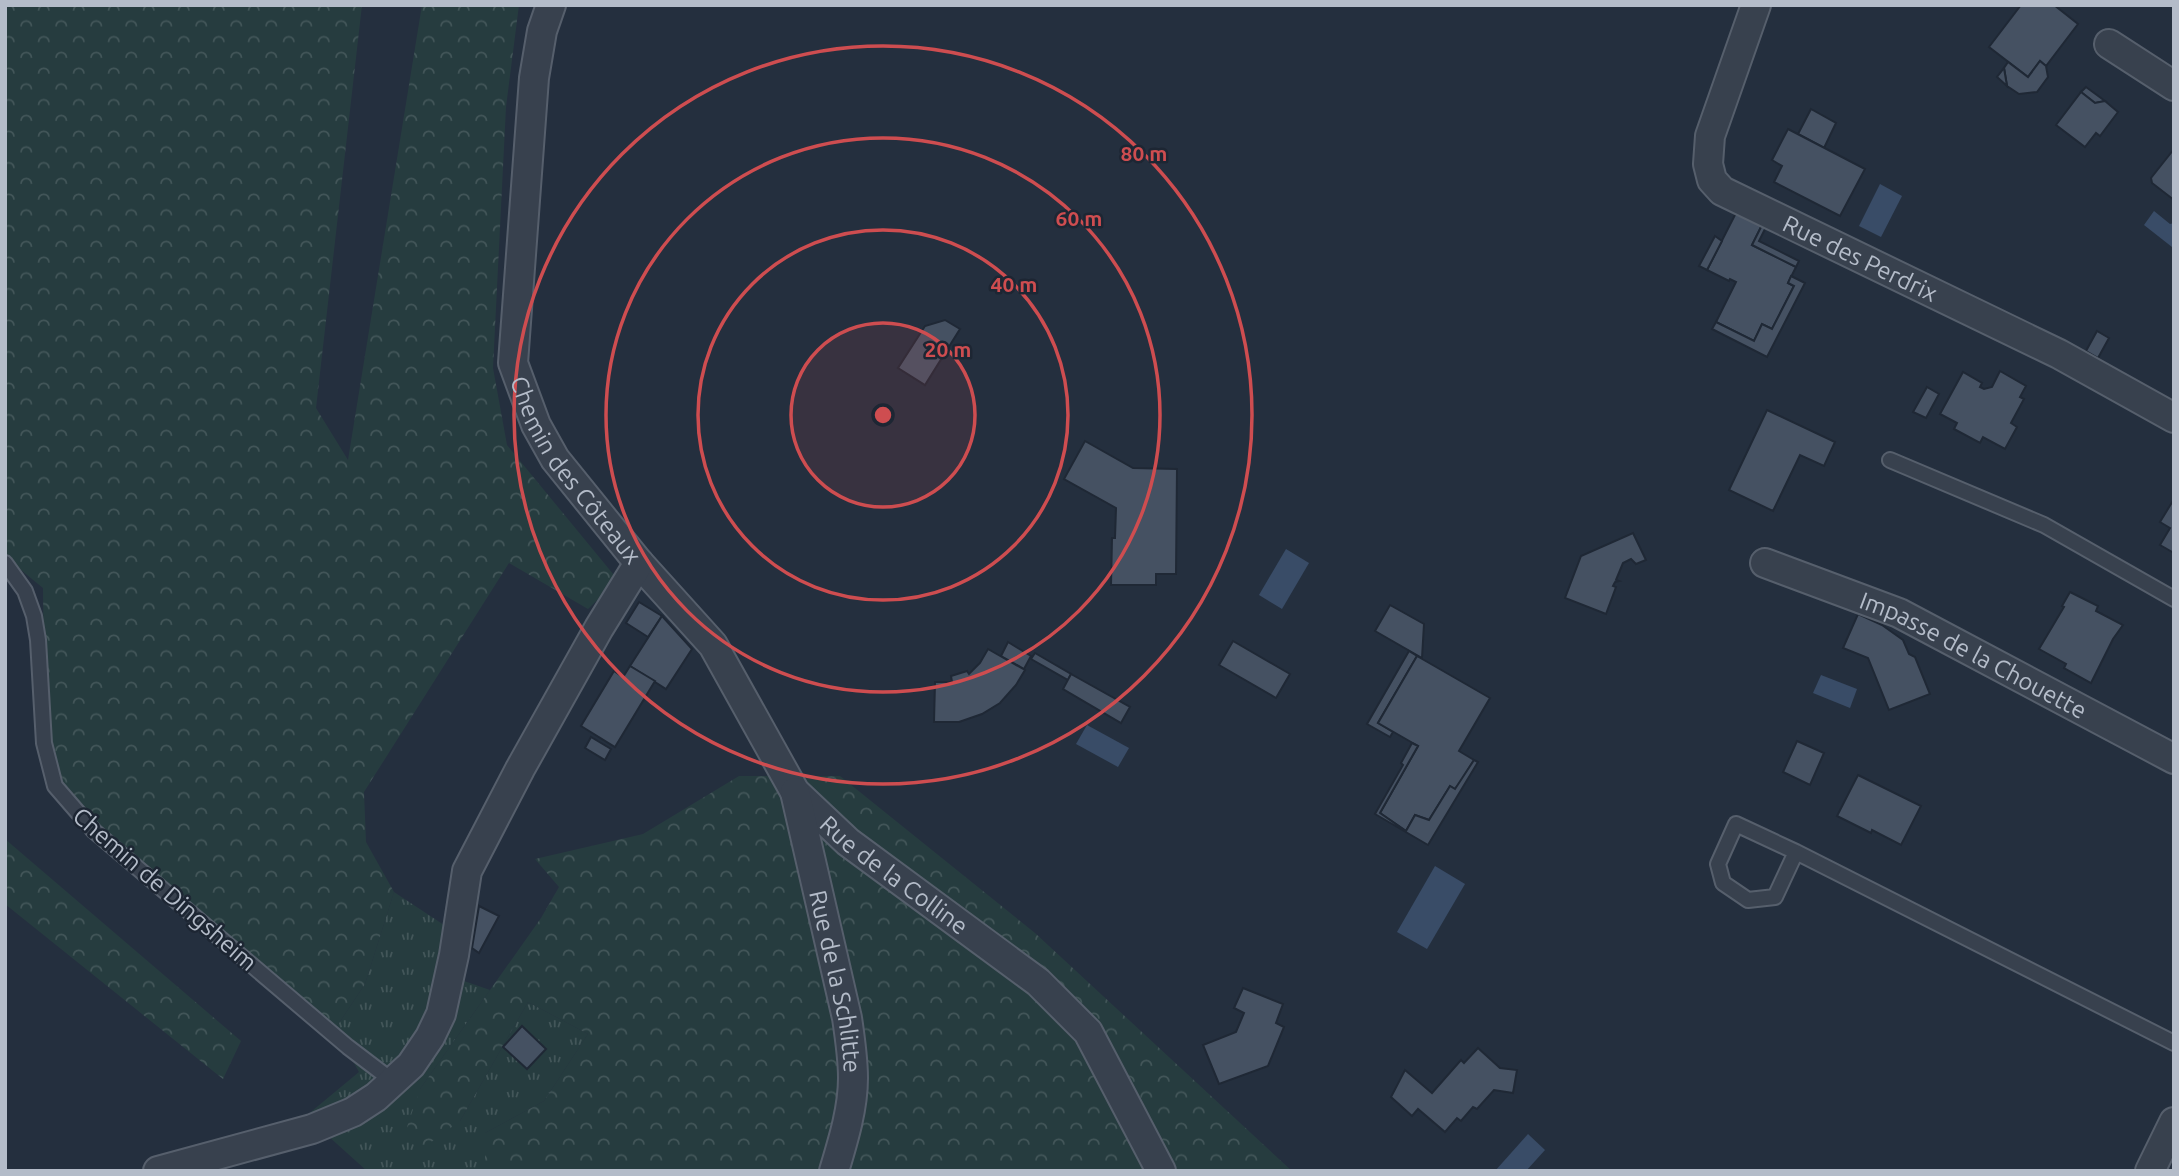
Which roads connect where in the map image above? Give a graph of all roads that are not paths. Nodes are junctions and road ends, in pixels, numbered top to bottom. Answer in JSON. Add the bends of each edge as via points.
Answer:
{"nodes":[{"id":1,"x":551,"y":5,"type":"edge"},
{"id":2,"x":1756,"y":5,"type":"edge"},
{"id":3,"x":2109,"y":44,"type":"dead end"},
{"id":4,"x":2174,"y":86,"type":"edge"},
{"id":5,"x":2174,"y":418,"type":"edge"},
{"id":6,"x":1889,"y":460,"type":"dead end"},
{"id":7,"x":5,"y":563,"type":"edge"},
{"id":8,"x":639,"y":563,"type":"junction"},
{"id":9,"x":1765,"y":564,"type":"dead end"},
{"id":10,"x":2174,"y":599,"type":"edge"},
{"id":11,"x":2174,"y":759,"type":"edge"},
{"id":12,"x":795,"y":792,"type":"junction"},
{"id":13,"x":1797,"y":852,"type":"junction"},
{"id":14,"x":2174,"y":1043,"type":"edge"},
{"id":15,"x":394,"y":1082,"type":"junction"},
{"id":16,"x":2174,"y":1122,"type":"edge"},
{"id":17,"x":158,"y":1171,"type":"edge"},
{"id":18,"x":834,"y":1171,"type":"edge"},
{"id":19,"x":1161,"y":1171,"type":"edge"},
{"id":20,"x":2150,"y":1171,"type":"edge"}],
"edges":[{"from":1,"to":8,"type":"street","name":"Chemin des Côteaux","via":[[534,78],[513,363],[536,425],[555,459]]},
{"from":2,"to":5,"type":"street","name":"Rue des Perdrix","via":[[1710,136],[1708,164],[1712,180],[1722,191],[2059,354]]},
{"from":3,"to":4,"type":"street"},
{"from":6,"to":10,"type":"lane","via":[[2044,525]]},
{"from":7,"to":15,"type":"lane","name":"Chemin de Dingsheim","via":[[25,592],[34,616],[44,743],[55,786],[93,831]]},
{"from":8,"to":12,"type":"street","name":"Rue de la Colline","via":[[713,645]]},
{"from":8,"to":15,"type":"street","name":"Chemin des Côteaux","via":[[467,871],[441,1014],[411,1065]]},
{"from":9,"to":11,"type":"street","name":"Impasse de la Chouette","via":[[1899,613]]},
{"from":12,"to":18,"type":"street","name":"Rue de la Schlitte","via":[[852,1052],[849,1108]]},
{"from":12,"to":19,"type":"street","name":"Rue de la Colline","via":[[848,842],[1064,1005],[1088,1032]]},
{"from":13,"to":13,"type":"lane","via":[[1736,824],[1718,864],[1723,883],[1748,900],[1775,897]]},
{"from":13,"to":14,"type":"lane"},
{"from":15,"to":17,"type":"street","name":"Chemin des Côteaux","via":[[353,1112],[312,1129]]},
{"from":16,"to":20,"type":"street"}]}
